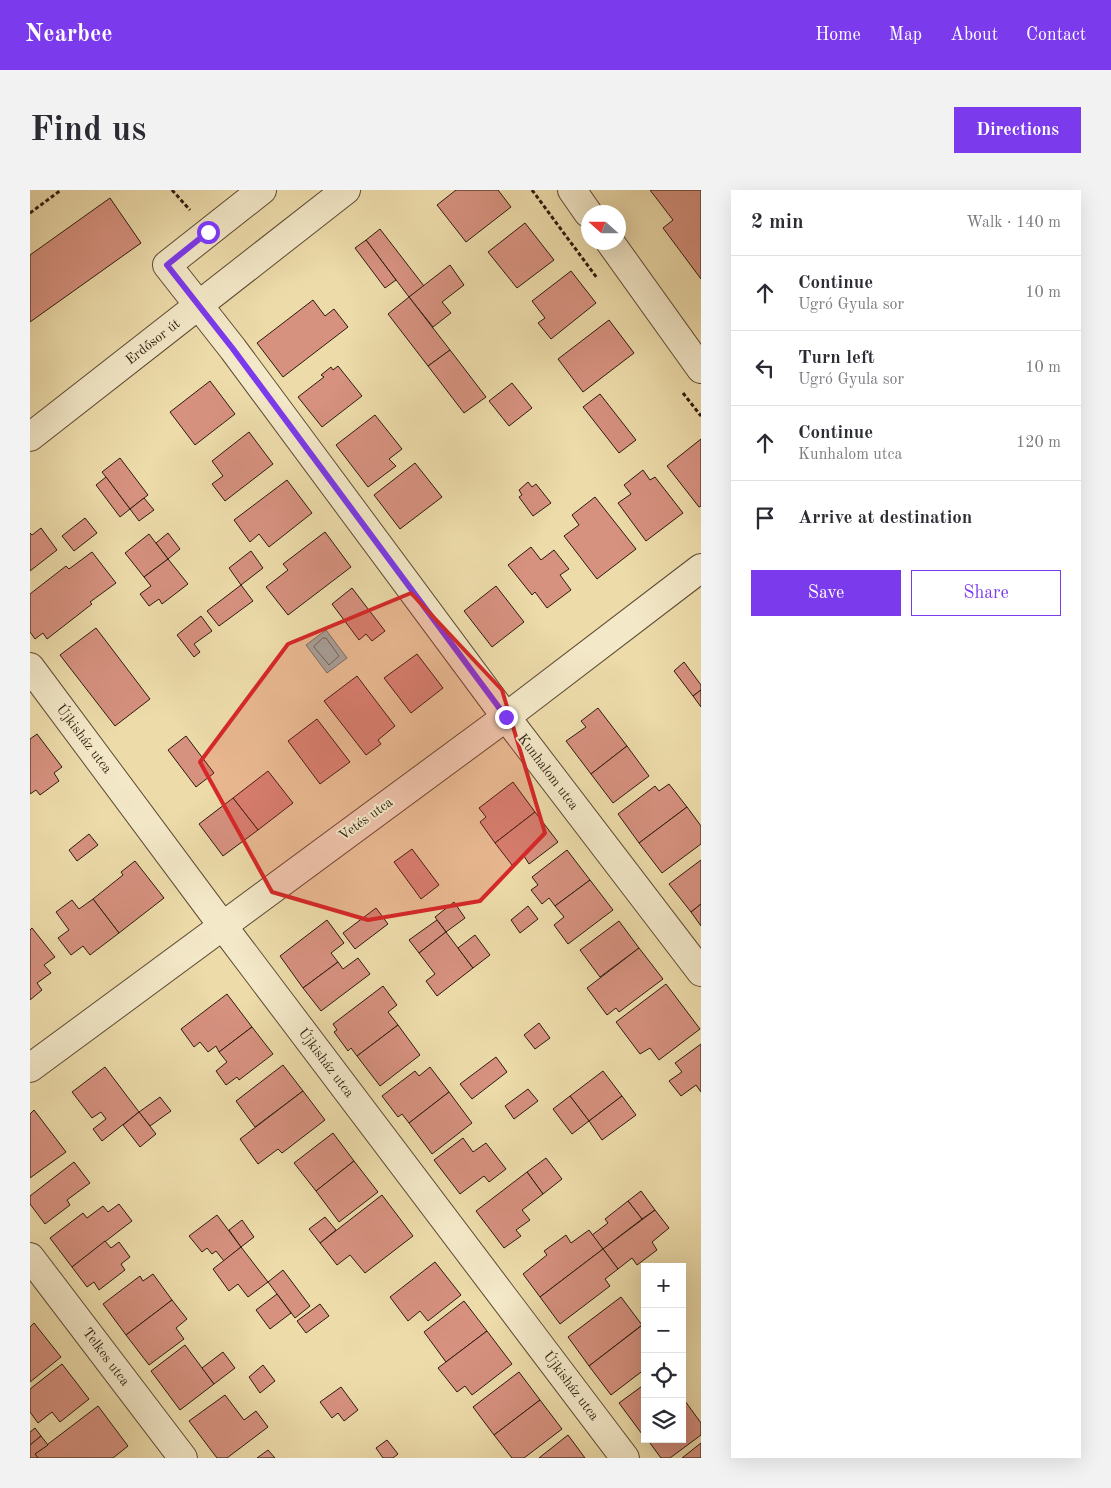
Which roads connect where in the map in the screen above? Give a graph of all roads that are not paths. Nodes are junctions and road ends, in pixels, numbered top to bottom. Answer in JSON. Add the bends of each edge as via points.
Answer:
{"nodes":[{"id":1,"x":262,"y":190,"type":"edge"},
{"id":2,"x":346,"y":190,"type":"edge"},
{"id":3,"x":572,"y":190,"type":"edge"},
{"id":4,"x":582,"y":205,"type":"edge"},
{"id":5,"x":616,"y":250,"type":"edge"},
{"id":6,"x":199,"y":306,"type":"junction"},
{"id":7,"x":701,"y":369,"type":"edge"},
{"id":8,"x":30,"y":437,"type":"edge"},
{"id":9,"x":701,"y":568,"type":"edge"},
{"id":10,"x":30,"y":667,"type":"edge"},
{"id":11,"x":506,"y":717,"type":"junction"},
{"id":12,"x":222,"y":925,"type":"junction"},
{"id":13,"x":701,"y":972,"type":"edge"},
{"id":14,"x":30,"y":1068,"type":"edge"},
{"id":15,"x":30,"y":1257,"type":"edge"},
{"id":16,"x":183,"y":1458,"type":"edge"},
{"id":17,"x":625,"y":1458,"type":"edge"}],
"edges":[{"from":1,"to":6,"type":"street","name":"Kunhalom utca","via":[[167,265]]},
{"from":2,"to":6,"type":"street","name":"Erdősor út"},
{"from":3,"to":4,"type":"street"},
{"from":5,"to":7,"type":"street"},
{"from":6,"to":8,"type":"street","name":"Erdősor út"},
{"from":6,"to":11,"type":"street","name":"Kunhalom utca"},
{"from":9,"to":11,"type":"street","name":"Vetés utca"},
{"from":10,"to":12,"type":"street","name":"Újkisház utca"},
{"from":11,"to":12,"type":"street","name":"Vetés utca"},
{"from":11,"to":13,"type":"street","name":"Kunhalom utca"},
{"from":12,"to":14,"type":"street","name":"Vetés utca"},
{"from":12,"to":17,"type":"street","name":"Újkisház utca"},
{"from":15,"to":16,"type":"street","name":"Telkes utca"}]}
